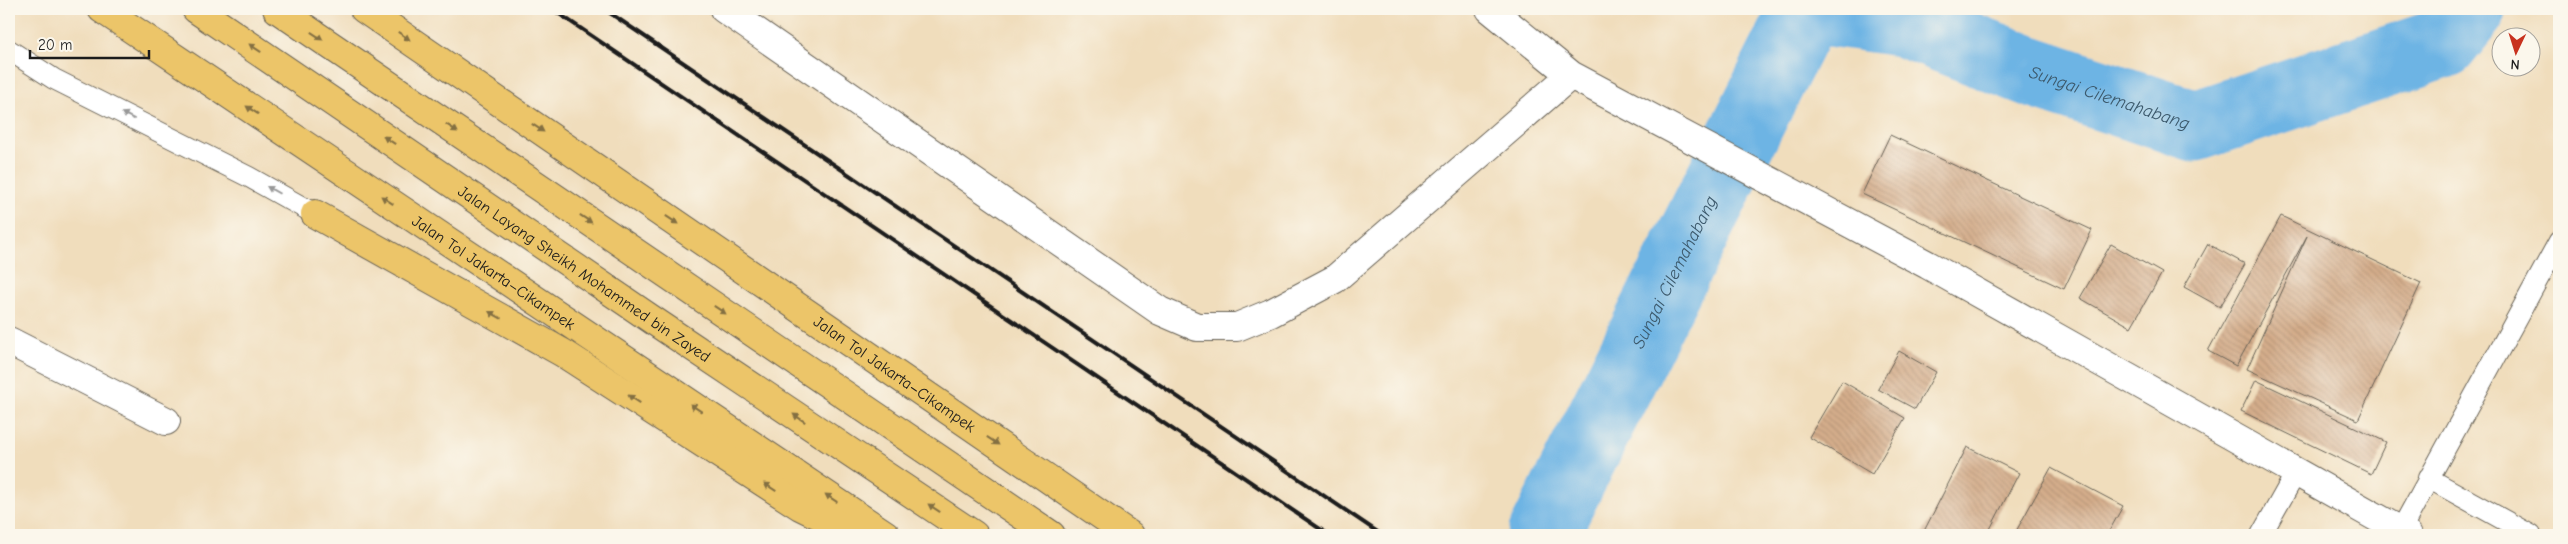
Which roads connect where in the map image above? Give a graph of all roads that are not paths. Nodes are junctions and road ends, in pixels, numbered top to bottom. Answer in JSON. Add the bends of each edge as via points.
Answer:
{"nodes":[{"id":1,"x":102,"y":9,"type":"edge"},
{"id":2,"x":196,"y":9,"type":"edge"},
{"id":3,"x":277,"y":9,"type":"edge"},
{"id":4,"x":364,"y":9,"type":"edge"},
{"id":5,"x":724,"y":9,"type":"edge"},
{"id":6,"x":1490,"y":9,"type":"edge"},
{"id":7,"x":9,"y":50,"type":"edge"},
{"id":8,"x":1571,"y":75,"type":"junction"},
{"id":9,"x":315,"y":214,"type":"joint"},
{"id":10,"x":2559,"y":241,"type":"edge"},
{"id":11,"x":9,"y":341,"type":"edge"},
{"id":12,"x":166,"y":421,"type":"dead end"},
{"id":13,"x":2297,"y":471,"type":"junction"},
{"id":14,"x":2428,"y":478,"type":"junction"},
{"id":15,"x":2402,"y":534,"type":"edge"},
{"id":16,"x":859,"y":535,"type":"edge"},
{"id":17,"x":886,"y":535,"type":"edge"},
{"id":18,"x":974,"y":535,"type":"edge"},
{"id":19,"x":1051,"y":535,"type":"edge"},
{"id":20,"x":1130,"y":535,"type":"edge"},
{"id":21,"x":2261,"y":535,"type":"edge"},
{"id":22,"x":2531,"y":535,"type":"edge"}],
"edges":[{"from":17,"to":1,"type":"highway","name":"Jalan Tol Jakarta–Cikampek","one_way":true},
{"from":18,"to":2,"type":"highway","name":"Jalan Layang Sheikh Mohammed bin Zayed","one_way":true},
{"from":3,"to":19,"type":"highway","one_way":true},
{"from":4,"to":20,"type":"highway","name":"Jalan Tol Jakarta–Cikampek","one_way":true},
{"from":5,"to":8,"type":"street","via":[[1160,311],[1196,327],[1237,327],[1335,279]]},
{"from":6,"to":8,"type":"street"},
{"from":9,"to":7,"type":"lane","one_way":true,"via":[[249,177],[54,79]]},
{"from":8,"to":13,"type":"street","via":[[1809,200]]},
{"from":16,"to":9,"type":"highway","one_way":true,"via":[[800,506],[563,353]]},
{"from":10,"to":14,"type":"lane"},
{"from":11,"to":12,"type":"street"},
{"from":13,"to":15,"type":"street"},
{"from":13,"to":21,"type":"lane"},
{"from":14,"to":15,"type":"lane"},
{"from":14,"to":22,"type":"lane"}]}
